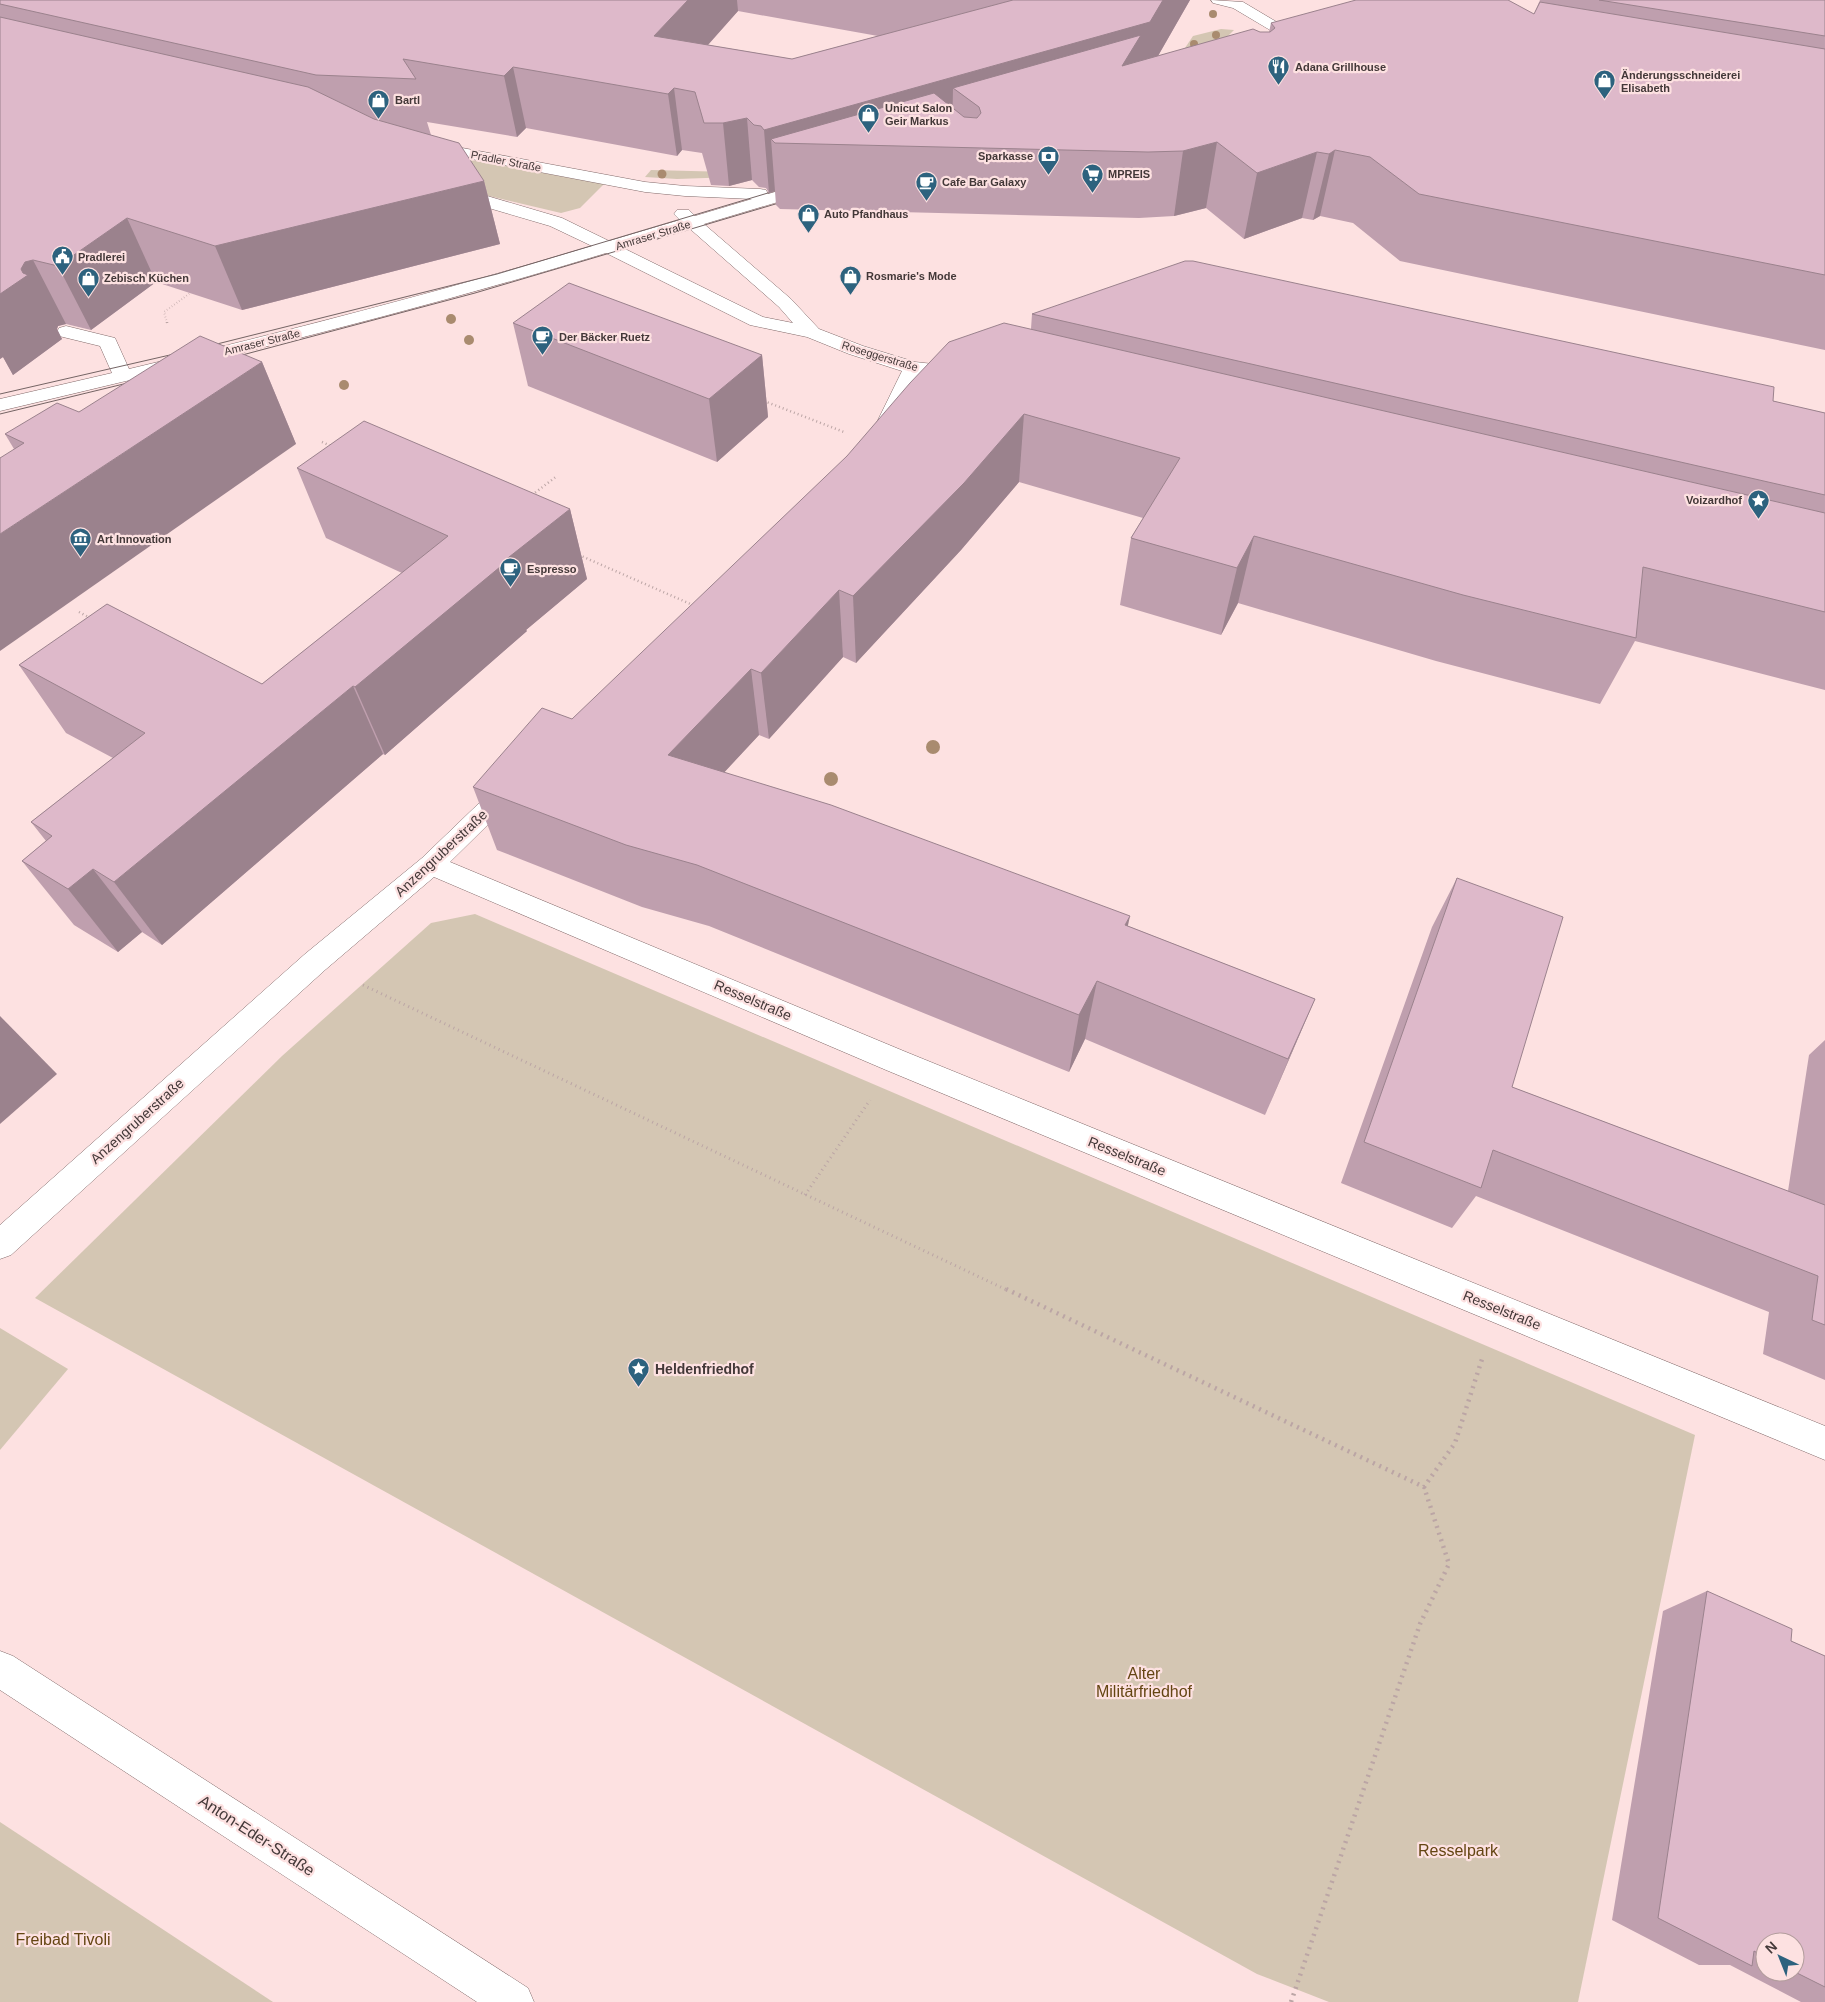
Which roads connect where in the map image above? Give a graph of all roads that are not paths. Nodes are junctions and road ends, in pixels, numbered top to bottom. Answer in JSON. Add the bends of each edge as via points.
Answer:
{"nodes":[{"id":1,"x":1218,"y":0,"type":"edge"},
{"id":2,"x":1239,"y":3,"type":"edge"},
{"id":3,"x":1281,"y":48,"type":"edge"},
{"id":4,"x":414,"y":146,"type":"edge"},
{"id":5,"x":825,"y":182,"type":"edge"},
{"id":6,"x":437,"y":187,"type":"edge"},
{"id":7,"x":645,"y":187,"type":"junction"},
{"id":8,"x":782,"y":195,"type":"junction"},
{"id":9,"x":694,"y":222,"type":"junction"},
{"id":10,"x":611,"y":248,"type":"junction"},
{"id":11,"x":66,"y":332,"type":"dead end"},
{"id":12,"x":812,"y":333,"type":"junction"},
{"id":13,"x":913,"y":368,"type":"junction"},
{"id":14,"x":123,"y":376,"type":"junction"},
{"id":15,"x":979,"y":378,"type":"edge"},
{"id":16,"x":0,"y":405,"type":"edge"},
{"id":17,"x":869,"y":442,"type":"edge"},
{"id":18,"x":522,"y":776,"type":"edge"},
{"id":19,"x":431,"y":865,"type":"junction"},
{"id":20,"x":0,"y":1245,"type":"edge"},
{"id":21,"x":1825,"y":1442,"type":"edge"},
{"id":22,"x":0,"y":1669,"type":"edge"},
{"id":23,"x":514,"y":2002,"type":"edge"}],
"edges":[{"from":1,"to":2,"type":"street"},
{"from":2,"to":3,"type":"street","via":[[1309,38]]},
{"from":4,"to":7,"type":"street","name":"Pradler Straße"},
{"from":5,"to":8,"type":"street","name":"Amraser Straße"},
{"from":6,"to":10,"type":"street","via":[[556,222]]},
{"from":7,"to":8,"type":"street","name":"Pradler Straße"},
{"from":7,"to":9,"type":"street","name":"Pradler Straße"},
{"from":8,"to":9,"type":"street","name":"Amraser Straße"},
{"from":9,"to":10,"type":"street","name":"Amraser Straße"},
{"from":9,"to":12,"type":"street","name":"Roseggerstraße","via":[[785,303]]},
{"from":10,"to":12,"type":"street","name":"Roseggerstraße","via":[[757,321]]},
{"from":10,"to":14,"type":"street","name":"Amraser Straße","via":[[453,293]]},
{"from":11,"to":14,"type":"street","via":[[108,342]]},
{"from":12,"to":13,"type":"street","name":"Roseggerstraße"},
{"from":13,"to":15,"type":"street","name":"Roseggerstraße"},
{"from":13,"to":17,"type":"street","via":[[885,426]]},
{"from":14,"to":16,"type":"street","name":"Amraser Straße"},
{"from":18,"to":19,"type":"street","name":"Anzengruberstraße"},
{"from":19,"to":20,"type":"street","name":"Anzengruberstraße","via":[[315,962]]},
{"from":19,"to":21,"type":"street","name":"Resselstraße","via":[[896,1061]]},
{"from":22,"to":23,"type":"street","name":"Anton-Eder-Straße"}]}
